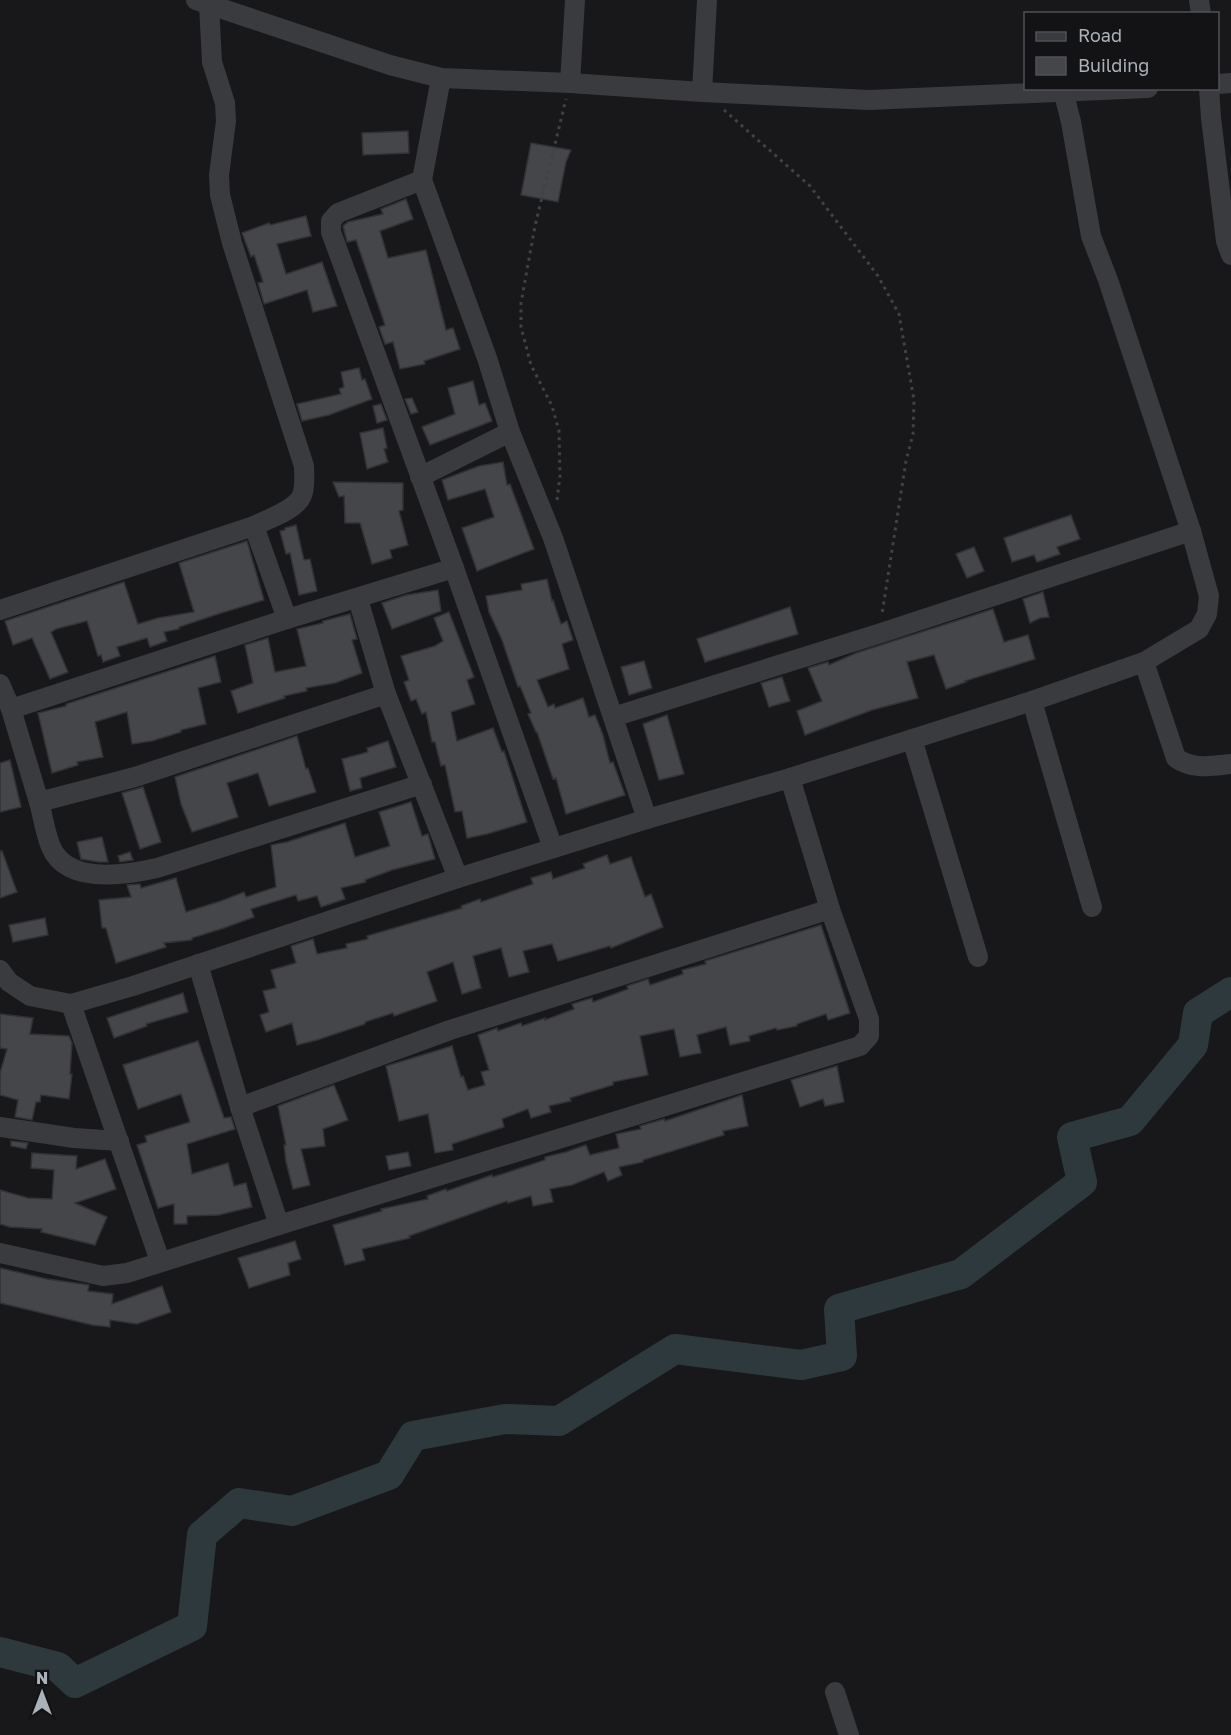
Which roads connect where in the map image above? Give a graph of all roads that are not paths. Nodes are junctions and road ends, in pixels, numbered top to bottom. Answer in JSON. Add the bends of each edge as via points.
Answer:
{"nodes":[{"id":1,"x":575,"y":0,"type":"edge"},
{"id":2,"x":707,"y":0,"type":"edge"},
{"id":3,"x":203,"y":2,"type":"edge"},
{"id":4,"x":441,"y":78,"type":"junction"},
{"id":5,"x":570,"y":83,"type":"junction"},
{"id":6,"x":1120,"y":90,"type":"edge"},
{"id":7,"x":1209,"y":90,"type":"edge"},
{"id":8,"x":702,"y":93,"type":"junction"},
{"id":9,"x":1064,"y":94,"type":"junction"},
{"id":10,"x":422,"y":180,"type":"junction"},
{"id":11,"x":1231,"y":255,"type":"edge"},
{"id":12,"x":510,"y":432,"type":"junction"},
{"id":13,"x":420,"y":477,"type":"junction"},
{"id":14,"x":254,"y":526,"type":"junction"},
{"id":15,"x":1191,"y":531,"type":"junction"},
{"id":16,"x":454,"y":567,"type":"junction"},
{"id":17,"x":358,"y":598,"type":"junction"},
{"id":18,"x":0,"y":610,"type":"edge"},
{"id":19,"x":287,"y":619,"type":"junction"},
{"id":20,"x":1144,"y":662,"type":"junction"},
{"id":21,"x":0,"y":684,"type":"edge"},
{"id":22,"x":386,"y":694,"type":"junction"},
{"id":23,"x":1032,"y":700,"type":"junction"},
{"id":24,"x":11,"y":709,"type":"junction"},
{"id":25,"x":613,"y":717,"type":"junction"},
{"id":26,"x":912,"y":739,"type":"junction"},
{"id":27,"x":1231,"y":764,"type":"edge"},
{"id":28,"x":790,"y":778,"type":"junction"},
{"id":29,"x":422,"y":784,"type":"junction"},
{"id":30,"x":39,"y":802,"type":"junction"},
{"id":31,"x":647,"y":819,"type":"junction"},
{"id":32,"x":553,"y":848,"type":"junction"},
{"id":33,"x":458,"y":878,"type":"junction"},
{"id":34,"x":1092,"y":907,"type":"dead end"},
{"id":35,"x":830,"y":909,"type":"junction"},
{"id":36,"x":978,"y":957,"type":"dead end"},
{"id":37,"x":198,"y":964,"type":"junction"},
{"id":38,"x":0,"y":970,"type":"edge"},
{"id":39,"x":71,"y":1004,"type":"junction"},
{"id":40,"x":240,"y":1107,"type":"junction"},
{"id":41,"x":0,"y":1127,"type":"edge"},
{"id":42,"x":119,"y":1141,"type":"junction"},
{"id":43,"x":279,"y":1225,"type":"junction"},
{"id":44,"x":0,"y":1253,"type":"edge"},
{"id":45,"x":160,"y":1261,"type":"junction"},
{"id":46,"x":835,"y":1692,"type":"dead end"},
{"id":47,"x":849,"y":1735,"type":"edge"}],
"edges":[{"from":1,"to":5,"type":"street"},
{"from":2,"to":8,"type":"street"},
{"from":3,"to":4,"type":"street","via":[[390,65]]},
{"from":3,"to":14,"type":"street","via":[[212,62],[225,103],[220,195],[304,466],[300,499]]},
{"from":4,"to":5,"type":"street"},
{"from":4,"to":10,"type":"street"},
{"from":5,"to":8,"type":"street"},
{"from":6,"to":9,"type":"street"},
{"from":7,"to":11,"type":"street","via":[[1226,241]]},
{"from":8,"to":9,"type":"street","via":[[869,100]]},
{"from":9,"to":15,"type":"street","via":[[1092,236]]},
{"from":10,"to":12,"type":"street"},
{"from":10,"to":13,"type":"street","via":[[338,213],[331,221],[331,232]]},
{"from":12,"to":13,"type":"street"},
{"from":12,"to":25,"type":"street","via":[[553,538]]},
{"from":13,"to":16,"type":"street"},
{"from":14,"to":18,"type":"street"},
{"from":14,"to":19,"type":"street"},
{"from":15,"to":20,"type":"street","via":[[1209,596],[1207,614],[1199,629]]},
{"from":15,"to":25,"type":"street"},
{"from":16,"to":17,"type":"street"},
{"from":16,"to":32,"type":"street"},
{"from":17,"to":19,"type":"street"},
{"from":17,"to":22,"type":"street"},
{"from":19,"to":24,"type":"street"},
{"from":20,"to":23,"type":"street"},
{"from":20,"to":27,"type":"street","via":[[1176,758],[1186,765],[1201,767]]},
{"from":21,"to":24,"type":"street"},
{"from":22,"to":29,"type":"street"},
{"from":22,"to":30,"type":"street","via":[[135,777]]},
{"from":23,"to":26,"type":"street"},
{"from":23,"to":34,"type":"street"},
{"from":24,"to":30,"type":"street"},
{"from":25,"to":31,"type":"street"},
{"from":26,"to":28,"type":"street"},
{"from":26,"to":36,"type":"street"},
{"from":28,"to":31,"type":"street"},
{"from":28,"to":35,"type":"street"},
{"from":29,"to":30,"type":"street","via":[[131,874],[73,870],[61,861],[51,848]]},
{"from":29,"to":33,"type":"street"},
{"from":31,"to":32,"type":"street"},
{"from":32,"to":33,"type":"street"},
{"from":33,"to":37,"type":"street"},
{"from":35,"to":40,"type":"street","via":[[450,1030]]},
{"from":35,"to":43,"type":"street","via":[[869,1019],[869,1036],[860,1046]]},
{"from":37,"to":39,"type":"street"},
{"from":37,"to":40,"type":"street"},
{"from":38,"to":39,"type":"street","via":[[30,996]]},
{"from":39,"to":42,"type":"street"},
{"from":40,"to":43,"type":"street"},
{"from":41,"to":42,"type":"street"},
{"from":42,"to":45,"type":"street"},
{"from":43,"to":45,"type":"street"},
{"from":44,"to":45,"type":"street","via":[[102,1276],[127,1273]]},
{"from":46,"to":47,"type":"street"}]}
